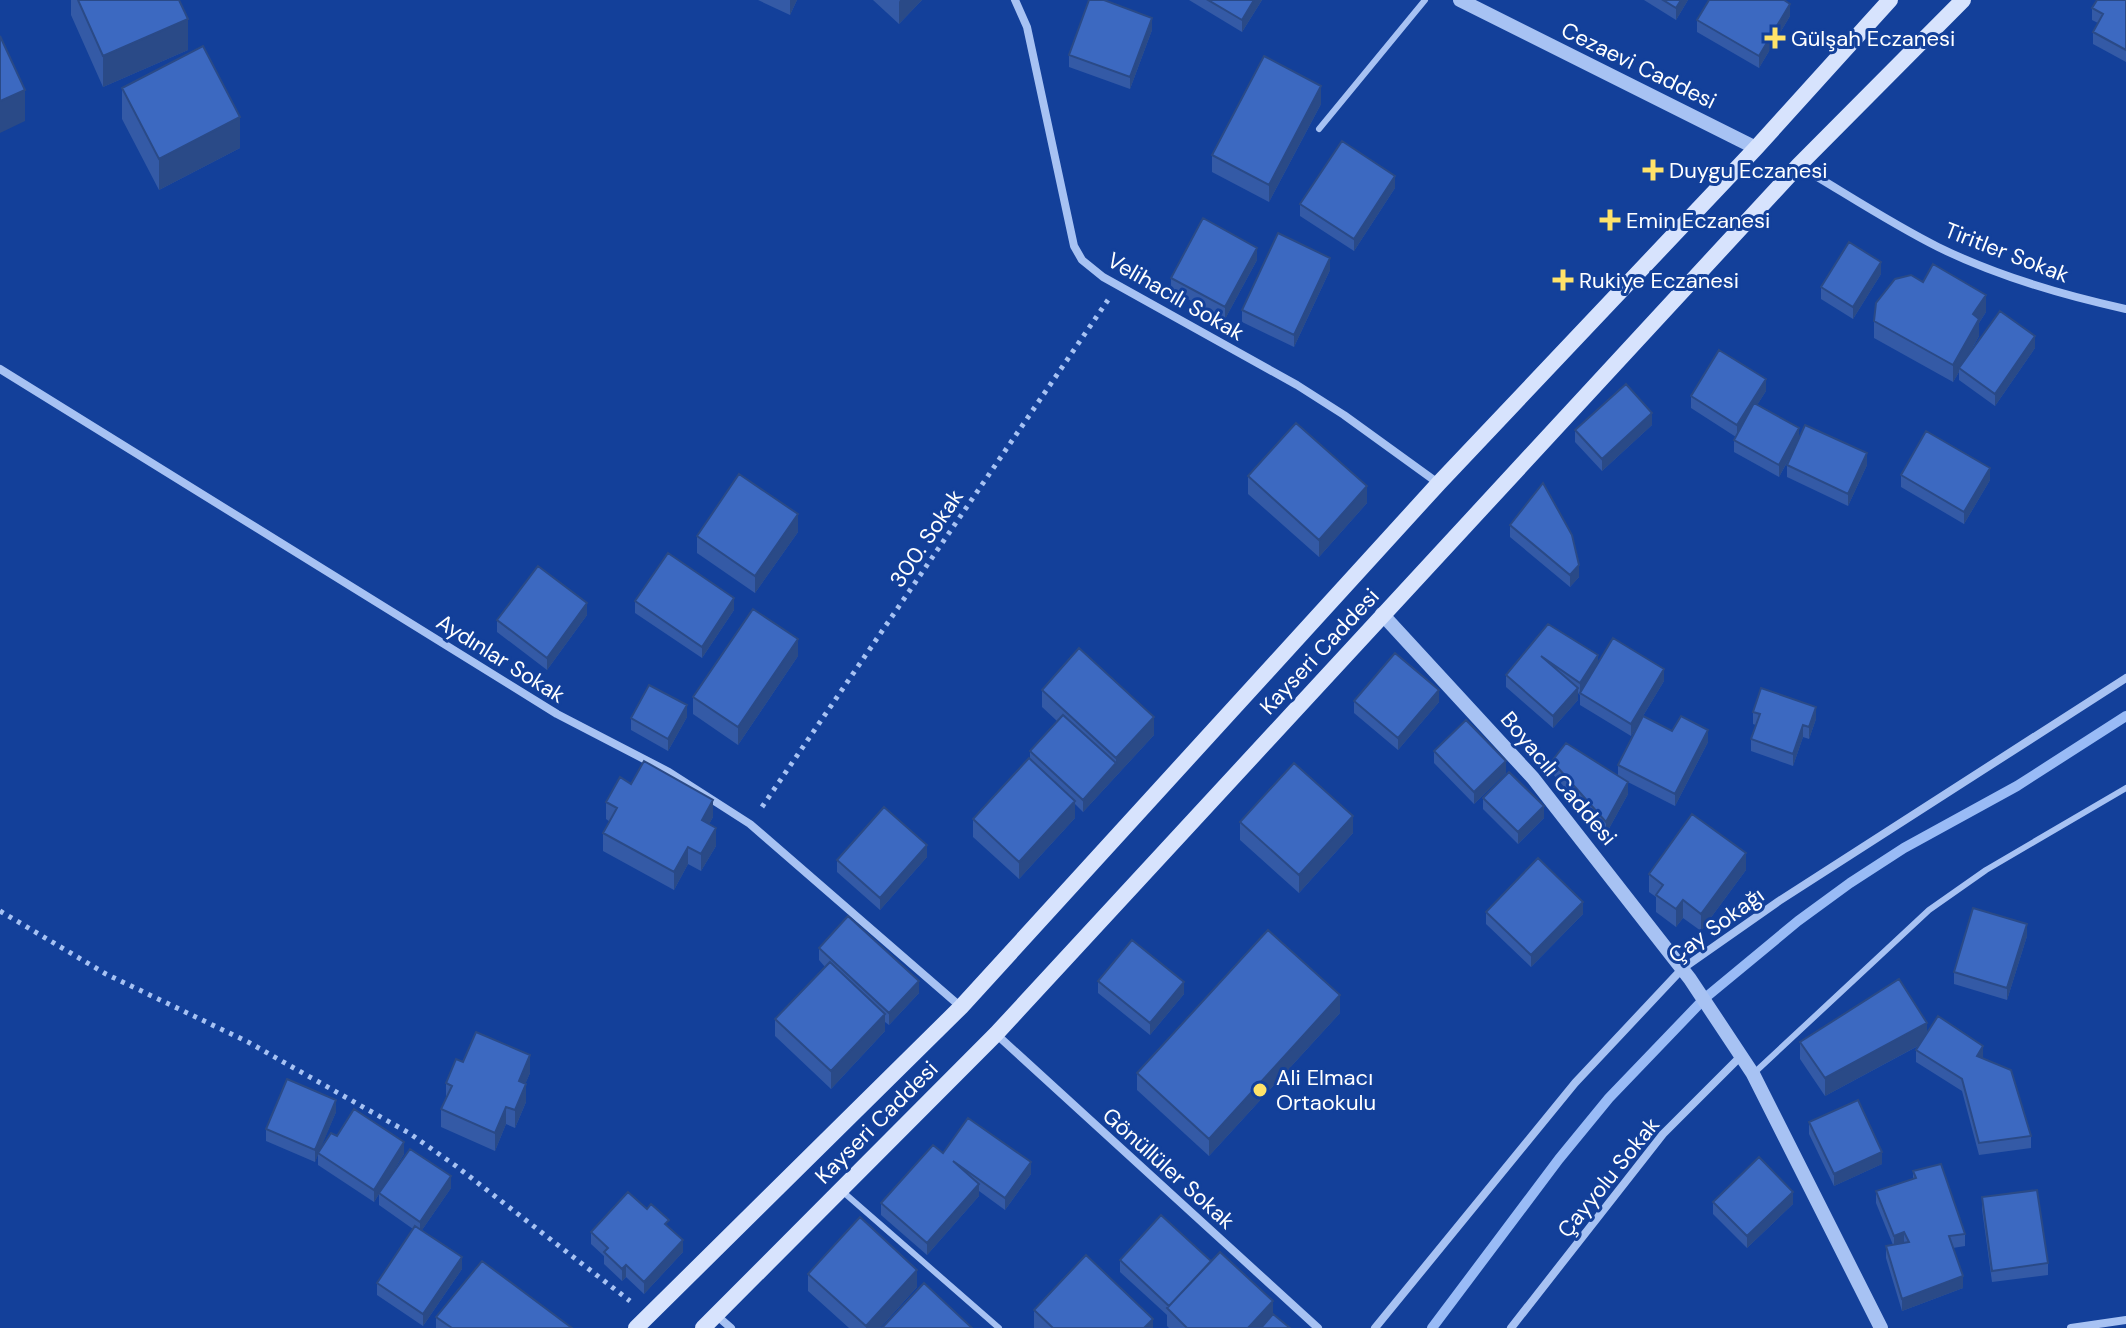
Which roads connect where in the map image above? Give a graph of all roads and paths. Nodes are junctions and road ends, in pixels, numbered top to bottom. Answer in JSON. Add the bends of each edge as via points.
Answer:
{"nodes":[{"id":1,"x":1015,"y":0,"type":"edge"},
{"id":2,"x":1425,"y":0,"type":"edge"},
{"id":3,"x":1460,"y":0,"type":"edge"},
{"id":4,"x":1890,"y":0,"type":"edge"},
{"id":5,"x":1963,"y":0,"type":"edge"},
{"id":6,"x":1319,"y":129,"type":"dead end"},
{"id":7,"x":1756,"y":148,"type":"junction"},
{"id":8,"x":1798,"y":166,"type":"junction"},
{"id":9,"x":1118,"y":286,"type":"junction"},
{"id":10,"x":2126,"y":309,"type":"edge"},
{"id":11,"x":0,"y":369,"type":"edge"},
{"id":12,"x":1439,"y":483,"type":"junction"},
{"id":13,"x":1382,"y":614,"type":"junction"},
{"id":14,"x":2126,"y":678,"type":"edge"},
{"id":15,"x":2126,"y":788,"type":"edge"},
{"id":16,"x":762,"y":808,"type":"dead end"},
{"id":17,"x":0,"y":911,"type":"edge"},
{"id":18,"x":1686,"y":974,"type":"junction"},
{"id":19,"x":961,"y":1007,"type":"junction"},
{"id":20,"x":996,"y":1034,"type":"junction"},
{"id":21,"x":1741,"y":1056,"type":"junction"},
{"id":22,"x":1753,"y":1074,"type":"junction"},
{"id":23,"x":839,"y":1189,"type":"junction"},
{"id":24,"x":649,"y":1315,"type":"junction"},
{"id":25,"x":716,"y":1315,"type":"junction"},
{"id":26,"x":2126,"y":1320,"type":"edge"},
{"id":27,"x":636,"y":1328,"type":"edge"},
{"id":28,"x":703,"y":1328,"type":"edge"},
{"id":29,"x":731,"y":1328,"type":"edge"},
{"id":30,"x":999,"y":1328,"type":"edge"},
{"id":31,"x":1318,"y":1328,"type":"edge"},
{"id":32,"x":1375,"y":1328,"type":"edge"},
{"id":33,"x":1511,"y":1328,"type":"edge"},
{"id":34,"x":1881,"y":1328,"type":"edge"},
{"id":35,"x":2071,"y":1328,"type":"edge"}],
"edges":[{"from":1,"to":9,"type":"street","name":"Velihacılı Sokak","via":[[1027,27],[1074,246],[1082,260]]},
{"from":2,"to":6,"type":"lane"},
{"from":3,"to":7,"type":"street","name":"Cezaevi Caddesi"},
{"from":4,"to":7,"type":"main road","name":"Kayseri Caddesi"},
{"from":5,"to":8,"type":"main road","name":"Kayseri Caddesi"},
{"from":7,"to":12,"type":"main road","name":"Kayseri Caddesi"},
{"from":8,"to":10,"type":"street","name":"Tiritler Sokak","via":[[1978,265]]},
{"from":8,"to":13,"type":"main road","name":"Kayseri Caddesi"},
{"from":9,"to":12,"type":"street","name":"Velihacılı Sokak","via":[[1297,385]]},
{"from":9,"to":16,"type":"path","name":"300. Sokak"},
{"from":11,"to":19,"type":"street","name":"Aydınlar Sokak","via":[[557,714],[669,772],[750,824]]},
{"from":12,"to":19,"type":"main road","name":"Kayseri Caddesi"},
{"from":13,"to":18,"type":"street","name":"Boyacılı Caddesi","via":[[1533,778]]},
{"from":13,"to":20,"type":"main road","name":"Kayseri Caddesi"},
{"from":14,"to":18,"type":"street","name":"Çay Sokağı","via":[[1779,901]]},
{"from":15,"to":22,"type":"lane","via":[[1929,910]]},
{"from":17,"to":24,"type":"path","via":[[106,974],[248,1042],[409,1133]]},
{"from":18,"to":21,"type":"street","name":"Boyacılı Caddesi"},
{"from":18,"to":32,"type":"street","name":"Çay Sokağı","via":[[1575,1083]]},
{"from":19,"to":24,"type":"main road","name":"Kayseri Caddesi"},
{"from":20,"to":23,"type":"main road","name":"Kayseri Caddesi"},
{"from":20,"to":31,"type":"street","name":"Gönüllüler Sokak"},
{"from":21,"to":22,"type":"street"},
{"from":21,"to":33,"type":"street","name":"Çayyolu Sokak","via":[[1663,1134]]},
{"from":22,"to":34,"type":"street"},
{"from":23,"to":25,"type":"main road","name":"Kayseri Caddesi"},
{"from":23,"to":30,"type":"lane"},
{"from":24,"to":27,"type":"main road","name":"Kayseri Caddesi"},
{"from":25,"to":28,"type":"main road","name":"Kayseri Caddesi"},
{"from":25,"to":29,"type":"street"},
{"from":26,"to":35,"type":"street"}]}
